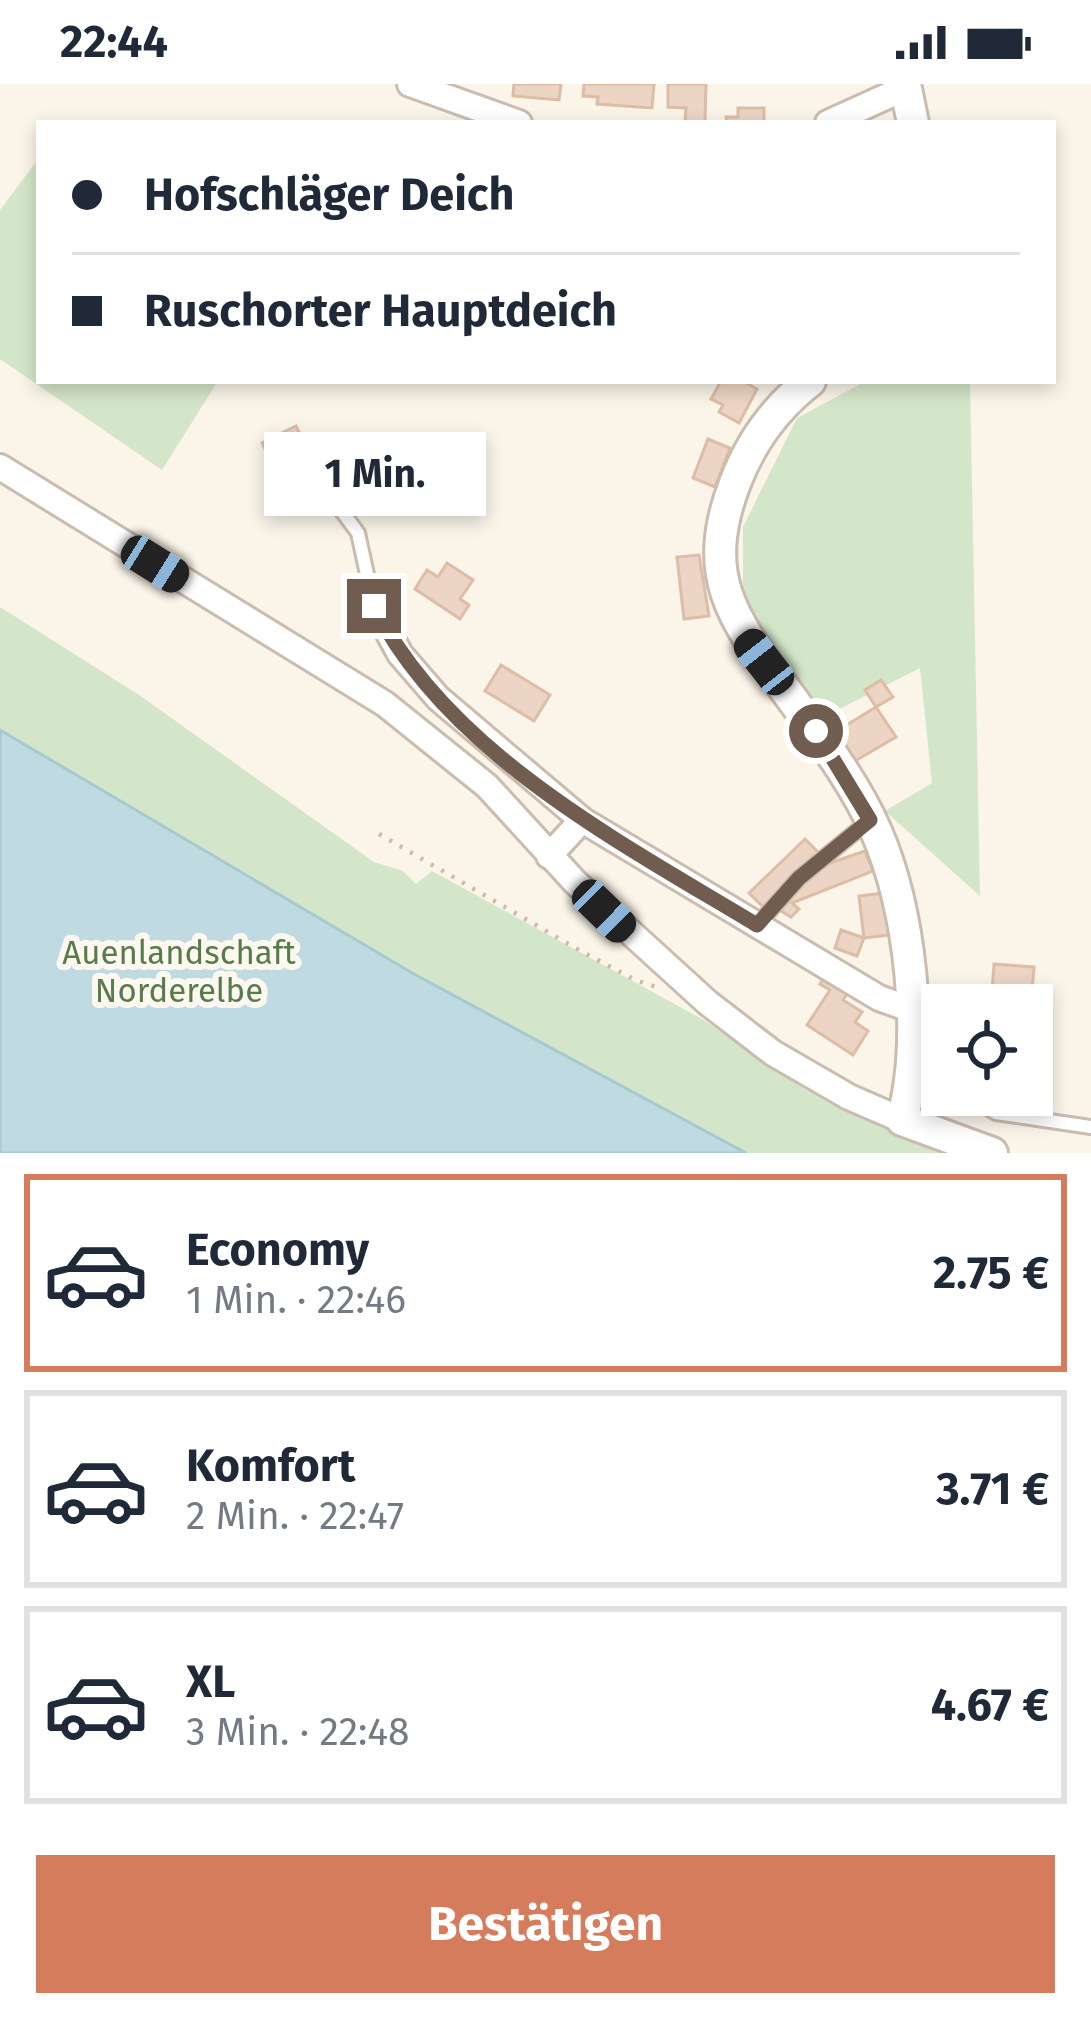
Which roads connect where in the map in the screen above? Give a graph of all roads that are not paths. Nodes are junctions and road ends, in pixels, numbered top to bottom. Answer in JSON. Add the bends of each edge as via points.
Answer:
{"nodes":[{"id":1,"x":419,"y":86,"type":"edge"},
{"id":2,"x":905,"y":86,"type":"edge"},
{"id":3,"x":511,"y":120,"type":"edge"},
{"id":4,"x":834,"y":120,"type":"edge"},
{"id":5,"x":912,"y":120,"type":"edge"},
{"id":6,"x":806,"y":384,"type":"edge"},
{"id":7,"x":0,"y":467,"type":"edge"},
{"id":8,"x":341,"y":510,"type":"dead end"},
{"id":9,"x":374,"y":606,"type":"joint"},
{"id":10,"x":582,"y":820,"type":"junction"},
{"id":11,"x":870,"y":820,"type":"junction"},
{"id":12,"x":549,"y":856,"type":"junction"},
{"id":13,"x":757,"y":925,"type":"junction"},
{"id":14,"x":910,"y":1009,"type":"junction"},
{"id":15,"x":911,"y":1060,"type":"junction"},
{"id":16,"x":921,"y":1062,"type":"edge"},
{"id":17,"x":1016,"y":1116,"type":"edge"},
{"id":18,"x":902,"y":1120,"type":"junction"},
{"id":19,"x":1091,"y":1127,"type":"edge"},
{"id":20,"x":992,"y":1153,"type":"edge"}],
"edges":[{"from":1,"to":3,"type":"street"},
{"from":2,"to":4,"type":"street"},
{"from":2,"to":5,"type":"street"},
{"from":6,"to":11,"type":"street","via":[[746,454],[725,508],[720,560],[746,640],[816,731]]},
{"from":7,"to":12,"type":"street","via":[[385,704],[488,786]]},
{"from":8,"to":9,"type":"lane","via":[[358,533]]},
{"from":9,"to":10,"type":"street","via":[[428,687]]},
{"from":10,"to":12,"type":"street"},
{"from":10,"to":13,"type":"street"},
{"from":11,"to":13,"type":"lane"},
{"from":11,"to":14,"type":"street","via":[[904,921]]},
{"from":12,"to":18,"type":"street","via":[[634,940],[773,1053]]},
{"from":13,"to":14,"type":"street"},
{"from":14,"to":15,"type":"street"},
{"from":15,"to":16,"type":"lane"},
{"from":15,"to":18,"type":"street"},
{"from":17,"to":19,"type":"lane"},
{"from":18,"to":20,"type":"street"}]}
